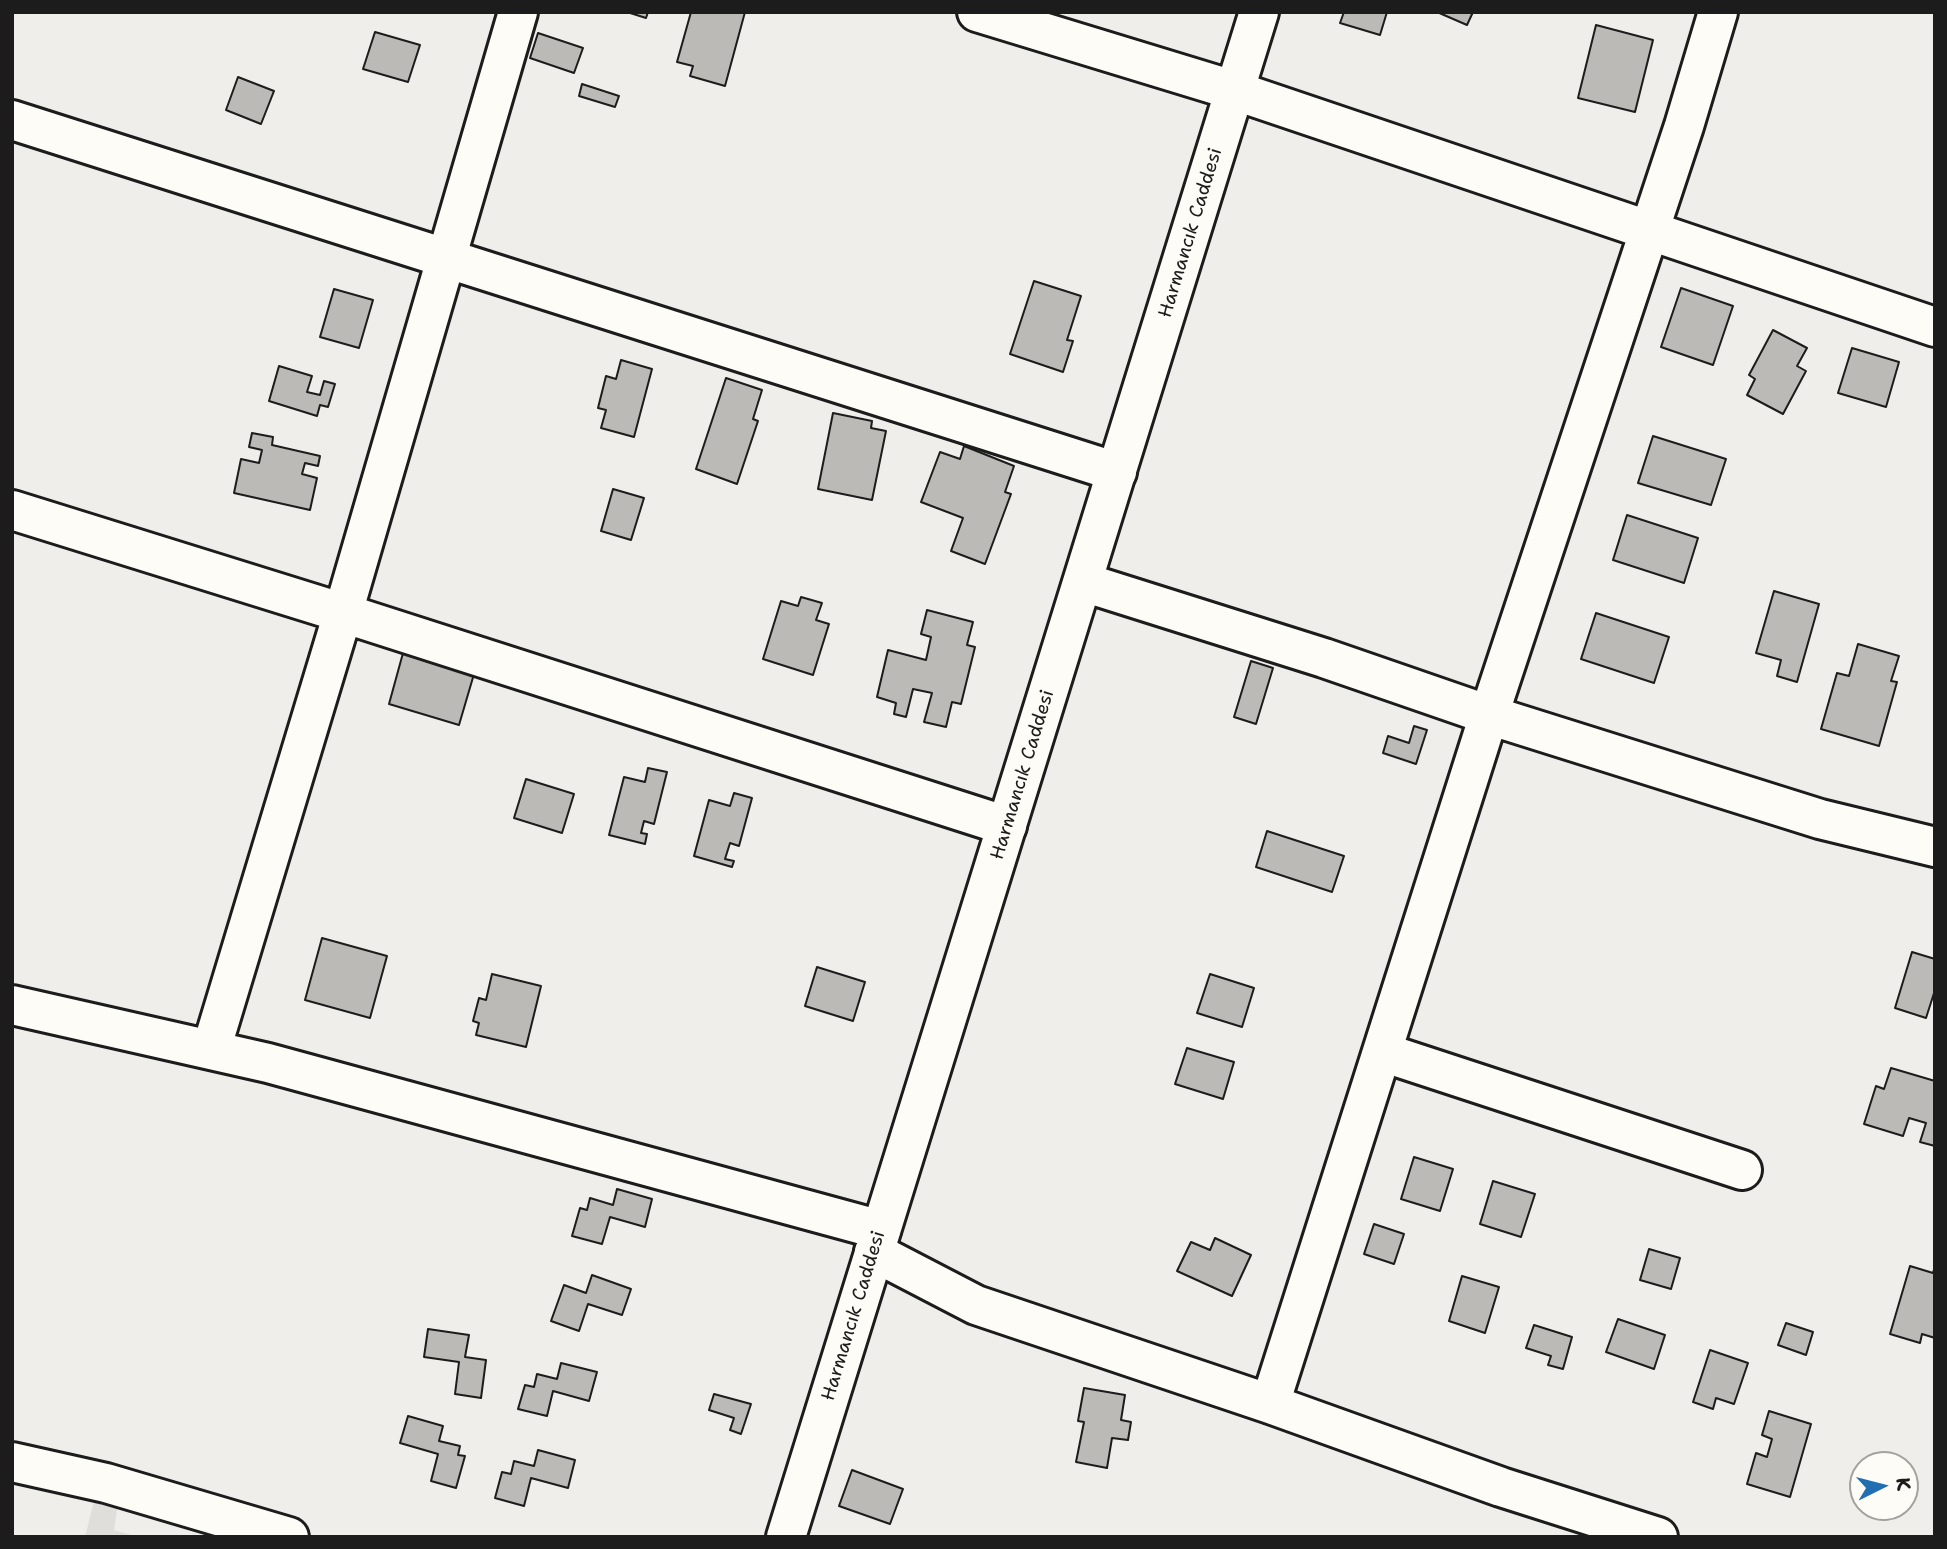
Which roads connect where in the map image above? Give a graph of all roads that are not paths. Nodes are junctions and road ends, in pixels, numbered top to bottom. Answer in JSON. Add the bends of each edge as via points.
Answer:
{"nodes":[{"id":1,"x":518,"y":12,"type":"edge"},
{"id":2,"x":977,"y":12,"type":"edge"},
{"id":3,"x":1259,"y":12,"type":"edge"},
{"id":4,"x":1718,"y":12,"type":"edge"},
{"id":5,"x":1236,"y":91,"type":"junction"},
{"id":6,"x":12,"y":120,"type":"edge"},
{"id":7,"x":1649,"y":230,"type":"junction"},
{"id":8,"x":447,"y":259,"type":"junction"},
{"id":9,"x":1935,"y":327,"type":"edge"},
{"id":10,"x":1117,"y":472,"type":"junction"},
{"id":11,"x":12,"y":510,"type":"edge"},
{"id":12,"x":1083,"y":582,"type":"junction"},
{"id":13,"x":343,"y":613,"type":"junction"},
{"id":14,"x":1489,"y":715,"type":"junction"},
{"id":15,"x":1007,"y":826,"type":"junction"},
{"id":16,"x":1935,"y":847,"type":"edge"},
{"id":17,"x":12,"y":1005,"type":"edge"},
{"id":18,"x":211,"y":1050,"type":"junction"},
{"id":19,"x":1382,"y":1052,"type":"junction"},
{"id":20,"x":1742,"y":1170,"type":"dead end"},
{"id":21,"x":878,"y":1241,"type":"junction"},
{"id":22,"x":1270,"y":1404,"type":"junction"},
{"id":23,"x":12,"y":1462,"type":"edge"},
{"id":24,"x":289,"y":1537,"type":"edge"},
{"id":25,"x":786,"y":1537,"type":"edge"},
{"id":26,"x":1658,"y":1537,"type":"edge"}],
"edges":[{"from":1,"to":8,"type":"street"},
{"from":2,"to":5,"type":"street"},
{"from":3,"to":5,"type":"street","name":"Harmancık Caddesi"},
{"from":4,"to":7,"type":"street"},
{"from":5,"to":7,"type":"street"},
{"from":5,"to":10,"type":"street","name":"Harmancık Caddesi"},
{"from":6,"to":8,"type":"street"},
{"from":7,"to":9,"type":"street"},
{"from":7,"to":14,"type":"street"},
{"from":8,"to":10,"type":"street"},
{"from":8,"to":13,"type":"street"},
{"from":10,"to":12,"type":"street","name":"Harmancık Caddesi"},
{"from":11,"to":13,"type":"street"},
{"from":12,"to":14,"type":"street"},
{"from":12,"to":15,"type":"street","name":"Harmancık Caddesi"},
{"from":13,"to":15,"type":"street"},
{"from":13,"to":18,"type":"street"},
{"from":14,"to":16,"type":"street","via":[[1820,819]]},
{"from":14,"to":19,"type":"street"},
{"from":15,"to":21,"type":"street","name":"Harmancık Caddesi"},
{"from":17,"to":18,"type":"street"},
{"from":18,"to":21,"type":"street"},
{"from":19,"to":20,"type":"street"},
{"from":19,"to":22,"type":"street"},
{"from":21,"to":22,"type":"street","via":[[976,1305]]},
{"from":21,"to":25,"type":"street","name":"Harmancık Caddesi"},
{"from":22,"to":26,"type":"street","via":[[1501,1487]]},
{"from":23,"to":24,"type":"street","via":[[106,1483]]}]}
